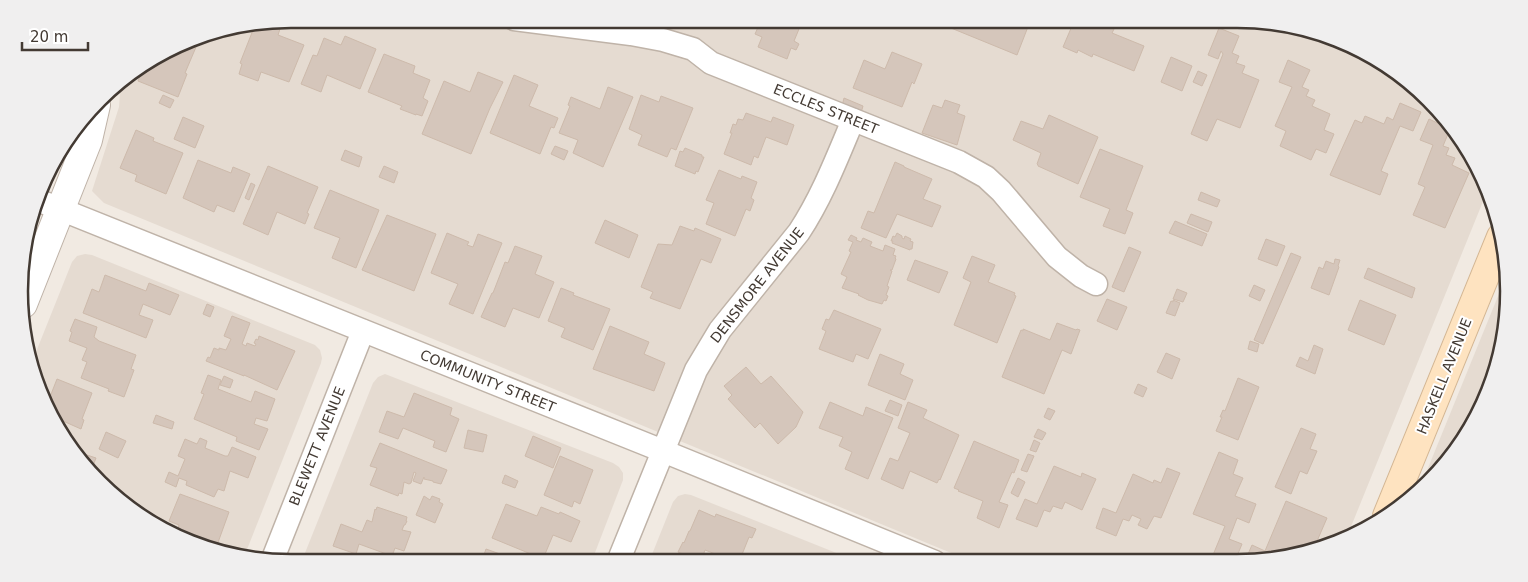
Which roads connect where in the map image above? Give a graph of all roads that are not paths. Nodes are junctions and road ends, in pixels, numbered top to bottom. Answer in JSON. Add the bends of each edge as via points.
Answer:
{"nodes":[{"id":1,"x":576,"y":27,"type":"edge"},
{"id":2,"x":93,"y":117,"type":"edge"},
{"id":3,"x":852,"y":120,"type":"junction"},
{"id":4,"x":50,"y":205,"type":"edge"},
{"id":5,"x":1496,"y":247,"type":"edge"},
{"id":6,"x":1096,"y":284,"type":"dead end"},
{"id":7,"x":28,"y":286,"type":"edge"},
{"id":8,"x":363,"y":331,"type":"junction"},
{"id":9,"x":663,"y":451,"type":"junction"},
{"id":10,"x":1392,"y":504,"type":"edge"},
{"id":11,"x":275,"y":554,"type":"edge"},
{"id":12,"x":621,"y":554,"type":"edge"},
{"id":13,"x":915,"y":554,"type":"edge"}],
"edges":[{"from":1,"to":3,"type":"street","name":"ECCLES STREET","via":[[631,34],[685,46],[711,64]]},
{"from":2,"to":4,"type":"street","via":[[88,140]]},
{"from":3,"to":6,"type":"street","name":"ECCLES STREET","via":[[959,162],[986,177],[1057,257]]},
{"from":3,"to":9,"type":"street","name":"DENSMORE AVENUE","via":[[810,215],[709,347],[696,370]]},
{"from":4,"to":7,"type":"street"},
{"from":4,"to":8,"type":"street","name":"COMMUNITY STREET"},
{"from":5,"to":10,"type":"main road","name":"HASKELL AVENUE"},
{"from":8,"to":9,"type":"street","name":"COMMUNITY STREET"},
{"from":8,"to":11,"type":"street","name":"BLEWETT AVENUE"},
{"from":9,"to":12,"type":"street","name":"DENSMORE AVENUE"},
{"from":9,"to":13,"type":"street","name":"COMMUNITY STREET"}]}
